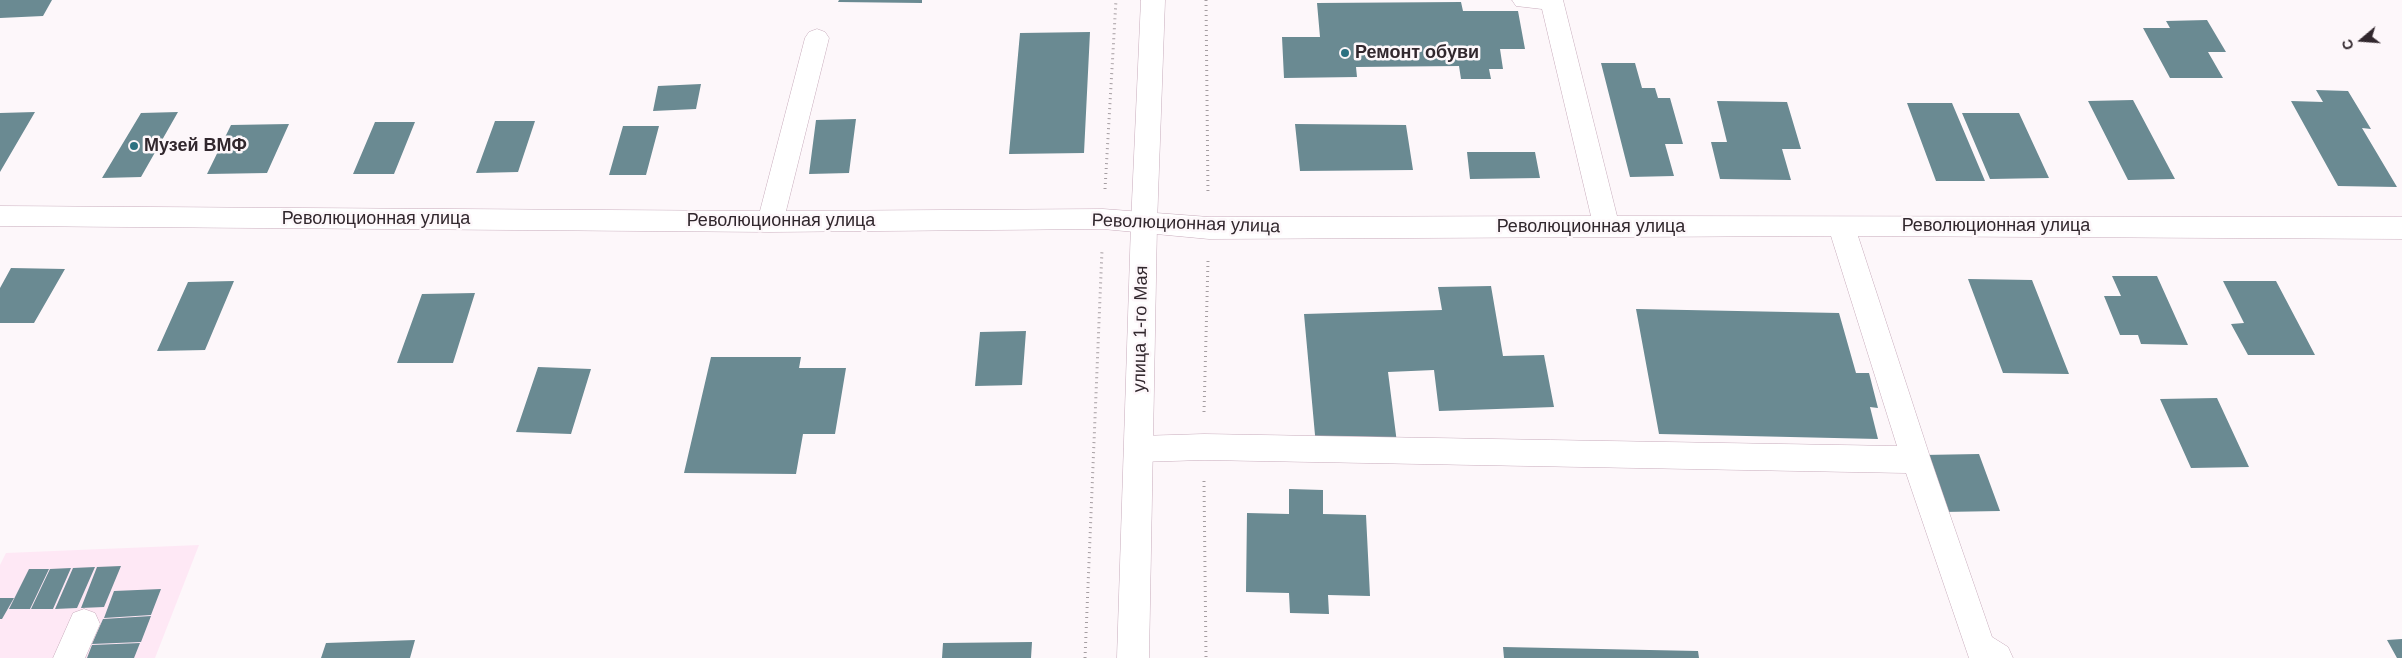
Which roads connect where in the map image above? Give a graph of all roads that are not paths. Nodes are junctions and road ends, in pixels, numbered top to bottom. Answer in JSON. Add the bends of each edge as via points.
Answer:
{"nodes":[{"id":1,"x":1153,"y":0,"type":"edge"},
{"id":2,"x":1524,"y":0,"type":"edge"},
{"id":3,"x":1551,"y":0,"type":"edge"},
{"id":4,"x":817,"y":38,"type":"dead end"},
{"id":5,"x":0,"y":216,"type":"edge"},
{"id":6,"x":770,"y":222,"type":"junction"},
{"id":7,"x":1144,"y":224,"type":"junction"},
{"id":8,"x":1841,"y":225,"type":"junction"},
{"id":9,"x":1607,"y":227,"type":"junction"},
{"id":10,"x":2402,"y":228,"type":"edge"},
{"id":11,"x":1139,"y":448,"type":"junction"},
{"id":12,"x":1916,"y":460,"type":"junction"},
{"id":13,"x":84,"y":624,"type":"dead end"},
{"id":14,"x":69,"y":658,"type":"edge"},
{"id":15,"x":1133,"y":658,"type":"edge"},
{"id":16,"x":1997,"y":658,"type":"edge"}],
"edges":[{"from":1,"to":7,"type":"street","name":"улица 1-го Мая"},
{"from":2,"to":3,"type":"street"},
{"from":3,"to":9,"type":"street"},
{"from":4,"to":6,"type":"street"},
{"from":5,"to":6,"type":"street","name":"Революционная улица"},
{"from":6,"to":7,"type":"street","name":"Революционная улица","via":[[1103,219]]},
{"from":7,"to":9,"type":"street","name":"Революционная улица","via":[[1209,228]]},
{"from":7,"to":11,"type":"street","name":"улица 1-го Мая"},
{"from":8,"to":9,"type":"street","name":"Революционная улица"},
{"from":8,"to":10,"type":"street","name":"Революционная улица"},
{"from":8,"to":12,"type":"street"},
{"from":11,"to":12,"type":"street"},
{"from":11,"to":15,"type":"street","name":"улица 1-го Мая"},
{"from":12,"to":16,"type":"street","via":[[1980,647]]},
{"from":13,"to":14,"type":"street"}]}
